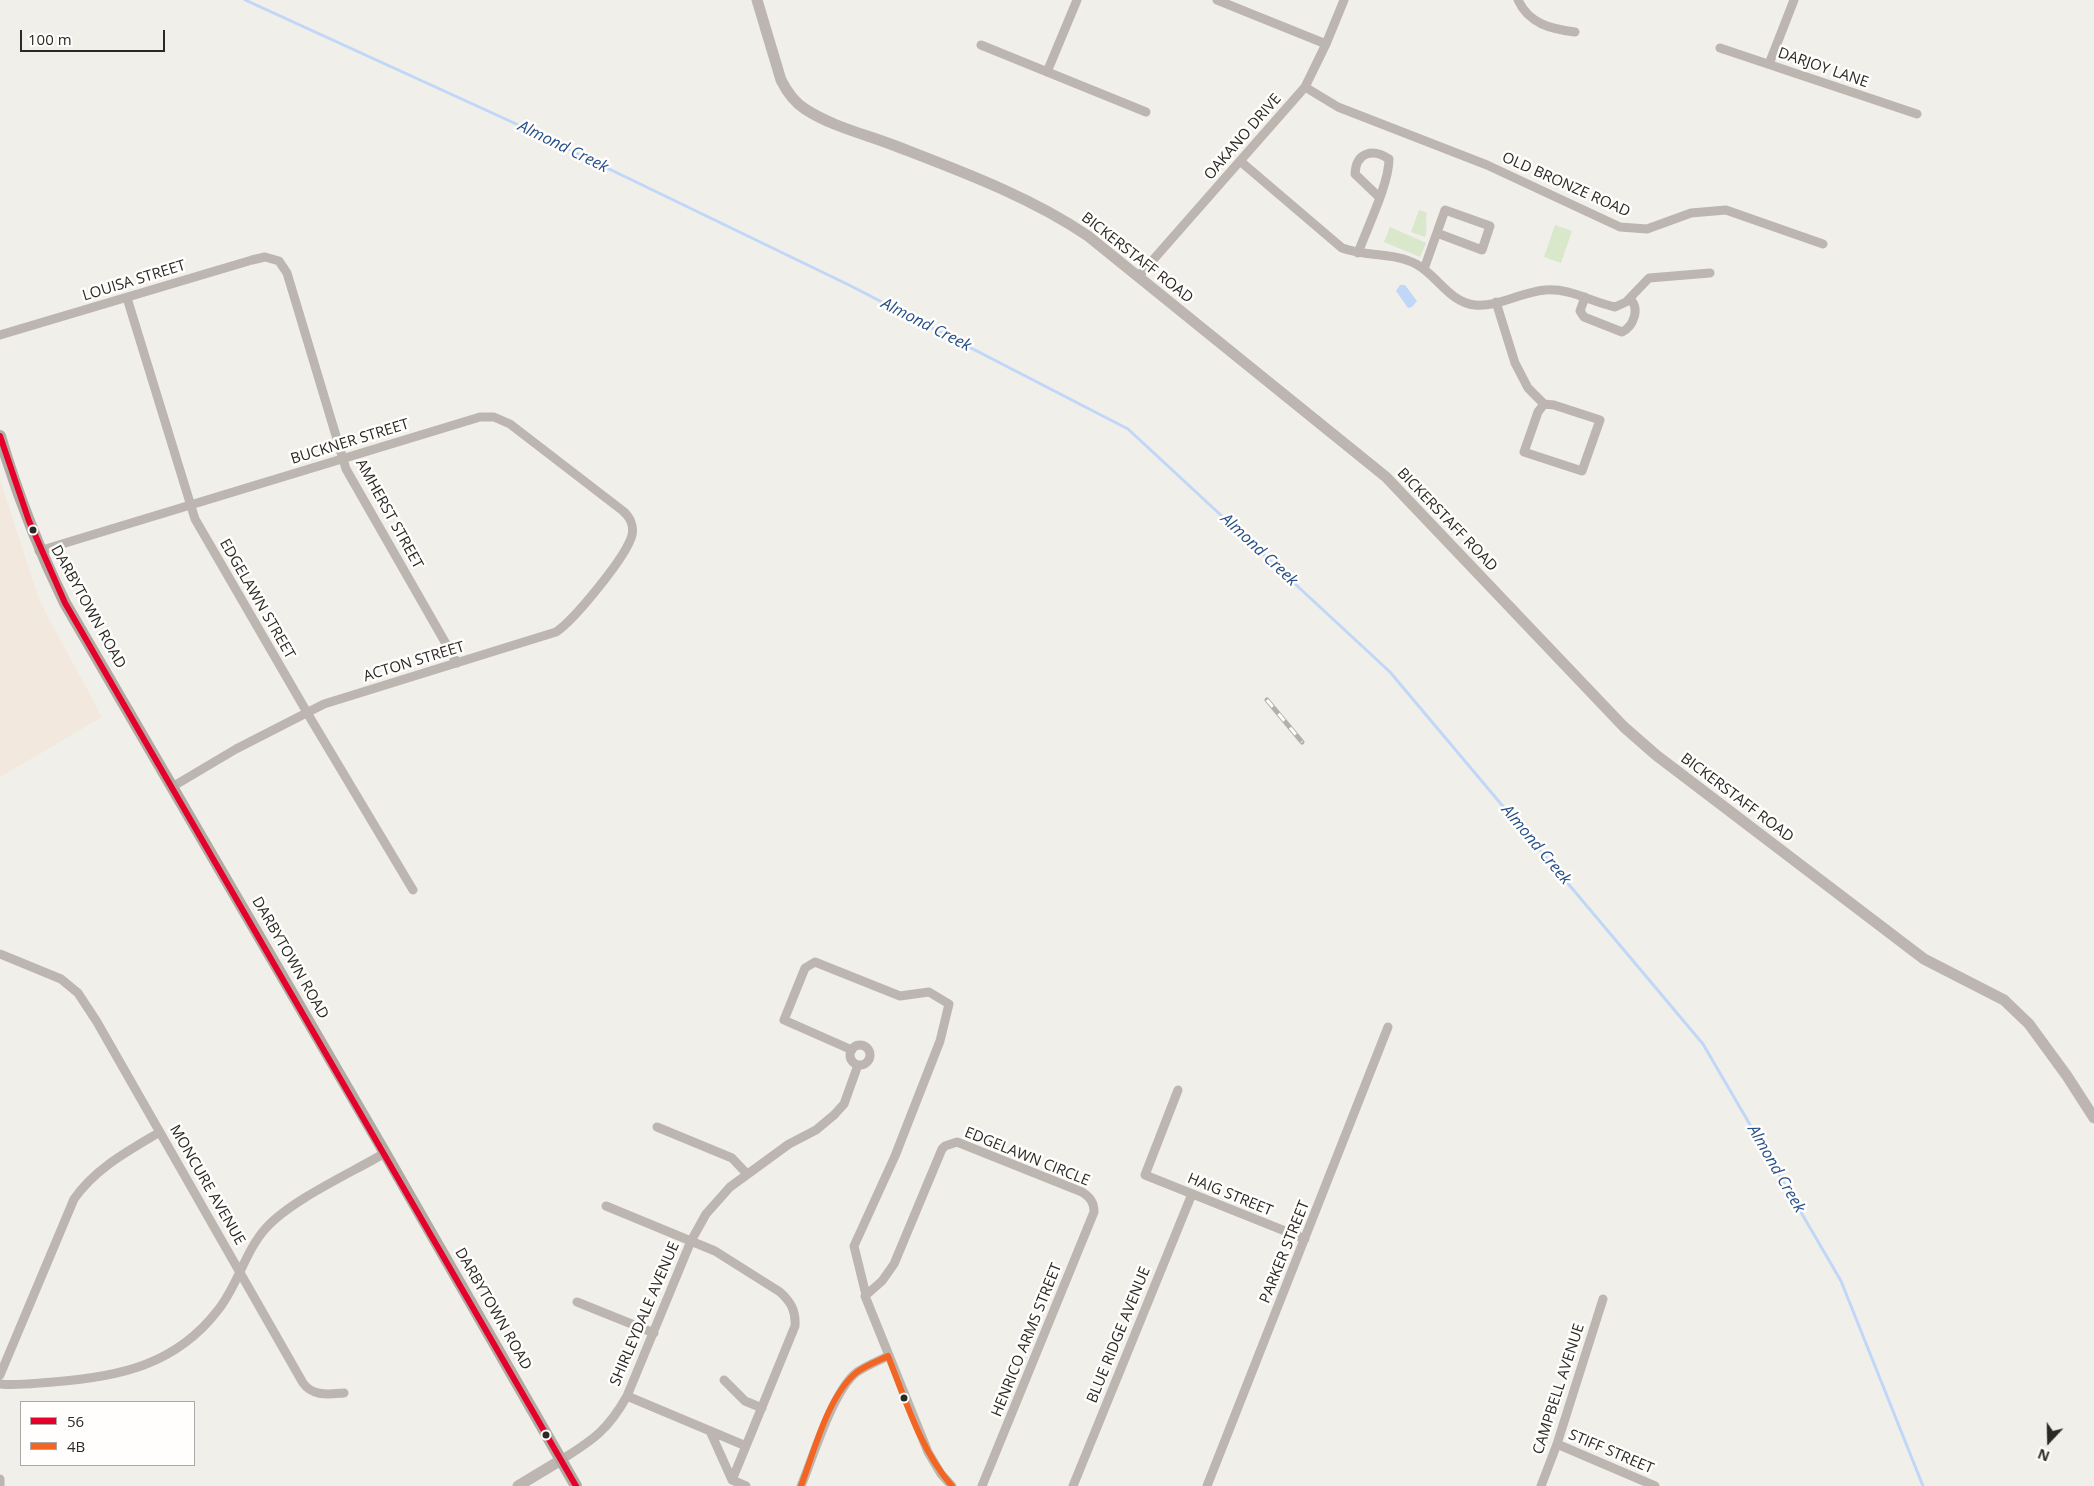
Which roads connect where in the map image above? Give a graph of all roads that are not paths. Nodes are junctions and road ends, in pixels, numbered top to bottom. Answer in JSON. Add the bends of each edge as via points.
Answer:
{"nodes":[{"id":1,"x":757,"y":0,"type":"edge"},
{"id":2,"x":1077,"y":0,"type":"edge"},
{"id":3,"x":1217,"y":0,"type":"edge"},
{"id":4,"x":1344,"y":0,"type":"edge"},
{"id":5,"x":1518,"y":0,"type":"edge"},
{"id":6,"x":1794,"y":0,"type":"edge"},
{"id":7,"x":1575,"y":32,"type":"dead end"},
{"id":8,"x":1326,"y":44,"type":"junction"},
{"id":9,"x":981,"y":45,"type":"dead end"},
{"id":10,"x":1720,"y":48,"type":"dead end"},
{"id":11,"x":1770,"y":64,"type":"junction"},
{"id":12,"x":1047,"y":72,"type":"junction"},
{"id":13,"x":1305,"y":87,"type":"junction"},
{"id":14,"x":1146,"y":112,"type":"dead end"},
{"id":15,"x":1917,"y":114,"type":"dead end"},
{"id":16,"x":1240,"y":161,"type":"junction"},
{"id":17,"x":1379,"y":197,"type":"junction"},
{"id":18,"x":1437,"y":233,"type":"junction"},
{"id":19,"x":1823,"y":244,"type":"dead end"},
{"id":20,"x":1358,"y":253,"type":"junction"},
{"id":21,"x":276,"y":259,"type":"joint"},
{"id":22,"x":1424,"y":269,"type":"junction"},
{"id":23,"x":1710,"y":274,"type":"dead end"},
{"id":24,"x":1138,"y":277,"type":"junction"},
{"id":25,"x":1585,"y":297,"type":"junction"},
{"id":26,"x":127,"y":298,"type":"junction"},
{"id":27,"x":1630,"y":298,"type":"junction"},
{"id":28,"x":1496,"y":302,"type":"junction"},
{"id":29,"x":0,"y":335,"type":"edge"},
{"id":30,"x":1544,"y":404,"type":"junction"},
{"id":31,"x":0,"y":436,"type":"edge"},
{"id":32,"x":343,"y":460,"type":"junction"},
{"id":33,"x":189,"y":504,"type":"junction"},
{"id":34,"x":632,"y":532,"type":"joint"},
{"id":35,"x":39,"y":551,"type":"junction"},
{"id":36,"x":457,"y":663,"type":"junction"},
{"id":37,"x":307,"y":712,"type":"junction"},
{"id":38,"x":172,"y":787,"type":"junction"},
{"id":39,"x":413,"y":890,"type":"dead end"},
{"id":40,"x":0,"y":954,"type":"edge"},
{"id":41,"x":1388,"y":1027,"type":"dead end"},
{"id":42,"x":852,"y":1050,"type":"junction"},
{"id":43,"x":858,"y":1065,"type":"junction"},
{"id":44,"x":1178,"y":1090,"type":"dead end"},
{"id":45,"x":2094,"y":1118,"type":"edge"},
{"id":46,"x":657,"y":1127,"type":"dead end"},
{"id":47,"x":160,"y":1132,"type":"junction"},
{"id":48,"x":385,"y":1153,"type":"junction"},
{"id":49,"x":747,"y":1174,"type":"junction"},
{"id":50,"x":1192,"y":1194,"type":"junction"},
{"id":51,"x":1093,"y":1204,"type":"joint"},
{"id":52,"x":606,"y":1206,"type":"dead end"},
{"id":53,"x":1305,"y":1239,"type":"junction"},
{"id":54,"x":691,"y":1241,"type":"junction"},
{"id":55,"x":241,"y":1273,"type":"junction"},
{"id":56,"x":866,"y":1295,"type":"junction"},
{"id":57,"x":1603,"y":1299,"type":"dead end"},
{"id":58,"x":577,"y":1302,"type":"dead end"},
{"id":59,"x":654,"y":1332,"type":"junction"},
{"id":60,"x":888,"y":1356,"type":"junction"},
{"id":61,"x":0,"y":1375,"type":"edge"},
{"id":62,"x":724,"y":1380,"type":"dead end"},
{"id":63,"x":0,"y":1384,"type":"edge"},
{"id":64,"x":344,"y":1392,"type":"dead end"},
{"id":65,"x":627,"y":1396,"type":"junction"},
{"id":66,"x":762,"y":1408,"type":"junction"},
{"id":67,"x":710,"y":1431,"type":"junction"},
{"id":68,"x":1556,"y":1444,"type":"junction"},
{"id":69,"x":746,"y":1446,"type":"junction"},
{"id":70,"x":561,"y":1460,"type":"junction"},
{"id":71,"x":0,"y":1479,"type":"edge"},
{"id":72,"x":732,"y":1480,"type":"junction"},
{"id":73,"x":0,"y":1486,"type":"edge"},
{"id":74,"x":518,"y":1486,"type":"edge"},
{"id":75,"x":576,"y":1486,"type":"edge"},
{"id":76,"x":746,"y":1486,"type":"edge"},
{"id":77,"x":801,"y":1486,"type":"edge"},
{"id":78,"x":952,"y":1486,"type":"edge"},
{"id":79,"x":982,"y":1486,"type":"edge"},
{"id":80,"x":1073,"y":1486,"type":"edge"},
{"id":81,"x":1207,"y":1486,"type":"edge"},
{"id":82,"x":1540,"y":1486,"type":"edge"},
{"id":83,"x":1656,"y":1486,"type":"edge"}],
"edges":[{"from":1,"to":24,"type":"street","name":"BICKERSTAFF ROAD","via":[[781,80],[803,107],[836,124],[944,165],[1049,211],[1088,236]]},
{"from":2,"to":12,"type":"street"},
{"from":3,"to":8,"type":"street"},
{"from":4,"to":8,"type":"street","name":"OAKANO DRIVE"},
{"from":5,"to":7,"type":"street","via":[[1525,12],[1542,25]]},
{"from":6,"to":11,"type":"street"},
{"from":8,"to":13,"type":"street","name":"OAKANO DRIVE"},
{"from":9,"to":12,"type":"street"},
{"from":10,"to":11,"type":"street","name":"DARJOY LANE"},
{"from":11,"to":15,"type":"street","name":"DARJOY LANE"},
{"from":12,"to":14,"type":"street"},
{"from":13,"to":16,"type":"street","name":"OAKANO DRIVE"},
{"from":13,"to":19,"type":"street","name":"OLD BRONZE ROAD","via":[[1338,107],[1488,165],[1620,227],[1647,229],[1691,212],[1726,210]]},
{"from":16,"to":20,"type":"street","via":[[1334,242]]},
{"from":16,"to":24,"type":"street","name":"OAKANO DRIVE"},
{"from":17,"to":17,"type":"street","via":[[1390,159],[1371,152],[1358,163],[1355,174]]},
{"from":17,"to":20,"type":"street"},
{"from":18,"to":18,"type":"street","via":[[1445,210],[1490,226],[1482,250]]},
{"from":18,"to":22,"type":"street"},
{"from":20,"to":22,"type":"street","via":[[1405,260]]},
{"from":21,"to":26,"type":"street","name":"LOUISA STREET","via":[[252,260]]},
{"from":21,"to":32,"type":"street","name":"AMHERST STREET","via":[[287,273]]},
{"from":22,"to":28,"type":"street","via":[[1460,301],[1474,305]]},
{"from":23,"to":27,"type":"street","via":[[1649,278]]},
{"from":24,"to":45,"type":"street","name":"BICKERSTAFF ROAD","via":[[1386,477],[1624,727],[1656,755],[1903,945],[1948,973],[1987,990],[2018,1012],[2068,1076]]},
{"from":25,"to":27,"type":"street","via":[[1615,307],[1622,306]]},
{"from":25,"to":27,"type":"street","via":[[1580,311],[1584,317],[1622,332],[1630,326],[1636,310]]},
{"from":25,"to":28,"type":"street","via":[[1567,291],[1545,290]]},
{"from":26,"to":29,"type":"street","name":"LOUISA STREET"},
{"from":26,"to":33,"type":"street","name":"EDGELAWN STREET"},
{"from":28,"to":30,"type":"street","via":[[1515,364],[1528,388]]},
{"from":30,"to":30,"type":"street","via":[[1600,420],[1582,471],[1524,452]]},
{"from":31,"to":35,"type":"main road","name":"DARBYTOWN ROAD"},
{"from":32,"to":33,"type":"street","name":"BUCKNER STREET"},
{"from":32,"to":34,"type":"street","name":"BUCKNER STREET","via":[[480,417],[494,417],[510,424],[623,511],[630,520]]},
{"from":32,"to":36,"type":"street","name":"AMHERST STREET"},
{"from":33,"to":35,"type":"street","name":"BUCKNER STREET"},
{"from":33,"to":37,"type":"street","name":"EDGELAWN STREET","via":[[208,543]]},
{"from":34,"to":36,"type":"street","name":"ACTON STREET","via":[[625,549],[580,611],[564,626],[538,639]]},
{"from":35,"to":38,"type":"main road","name":"DARBYTOWN ROAD","via":[[65,603]]},
{"from":36,"to":37,"type":"street","name":"ACTON STREET"},
{"from":37,"to":38,"type":"street","name":"ACTON STREET"},
{"from":37,"to":39,"type":"street","name":"EDGELAWN STREET"},
{"from":38,"to":48,"type":"main road","name":"DARBYTOWN ROAD"},
{"from":40,"to":47,"type":"street","name":"MONCURE AVENUE","via":[[50,974],[78,993]]},
{"from":41,"to":53,"type":"street","name":"PARKER STREET"},
{"from":42,"to":43,"type":"street","via":[[851,1059]]},
{"from":42,"to":43,"type":"street","via":[[861,1046],[869,1052],[868,1062]]},
{"from":42,"to":56,"type":"street","via":[[784,1020],[806,968],[815,962],[900,996],[929,992],[949,1004],[940,1040],[895,1156],[854,1246]]},
{"from":43,"to":49,"type":"street","name":"SHIRLEYDALE AVENUE","via":[[844,1104],[834,1115]]},
{"from":44,"to":50,"type":"street","name":"HAIG STREET","via":[[1145,1175]]},
{"from":46,"to":49,"type":"street","via":[[732,1158]]},
{"from":47,"to":55,"type":"street","name":"MONCURE AVENUE"},
{"from":47,"to":61,"type":"street","via":[[92,1176],[74,1199]]},
{"from":48,"to":55,"type":"street","via":[[274,1220],[258,1238]]},
{"from":48,"to":70,"type":"main road","name":"DARBYTOWN ROAD"},
{"from":49,"to":54,"type":"street","name":"SHIRLEYDALE AVENUE","via":[[718,1198]]},
{"from":50,"to":53,"type":"street","name":"HAIG STREET"},
{"from":50,"to":80,"type":"street","name":"BLUE RIDGE AVENUE"},
{"from":51,"to":56,"type":"street","name":"EDGELAWN CIRCLE","via":[[1082,1192],[952,1142],[942,1149],[890,1271]]},
{"from":51,"to":79,"type":"street","name":"HENRICO ARMS STREET","via":[[1094,1212]]},
{"from":52,"to":54,"type":"street"},
{"from":53,"to":81,"type":"street","name":"PARKER STREET"},
{"from":54,"to":59,"type":"street","name":"SHIRLEYDALE AVENUE"},
{"from":54,"to":66,"type":"street","via":[[714,1251],[780,1292],[792,1306],[795,1326]]},
{"from":55,"to":63,"type":"street","via":[[219,1309],[201,1328],[167,1355],[145,1366],[106,1377]]},
{"from":55,"to":64,"type":"street","name":"MONCURE AVENUE","via":[[307,1390],[323,1394]]},
{"from":56,"to":60,"type":"street","via":[[865,1301]]},
{"from":57,"to":68,"type":"street","name":"CAMPBELL AVENUE"},
{"from":58,"to":59,"type":"street"},
{"from":59,"to":65,"type":"street","name":"SHIRLEYDALE AVENUE"},
{"from":60,"to":77,"type":"street","via":[[857,1372],[845,1384]]},
{"from":60,"to":78,"type":"street","via":[[928,1452]]},
{"from":62,"to":66,"type":"street","via":[[745,1400]]},
{"from":65,"to":67,"type":"street"},
{"from":65,"to":70,"type":"street","name":"SHIRLEYDALE AVENUE","via":[[604,1430]]},
{"from":66,"to":69,"type":"street"},
{"from":67,"to":69,"type":"street"},
{"from":67,"to":72,"type":"street"},
{"from":68,"to":82,"type":"street","name":"CAMPBELL AVENUE"},
{"from":68,"to":83,"type":"street","name":"STIFF STREET"},
{"from":69,"to":72,"type":"street"},
{"from":70,"to":74,"type":"street","name":"SHIRLEYDALE AVENUE"},
{"from":70,"to":75,"type":"main road","name":"DARBYTOWN ROAD"},
{"from":71,"to":73,"type":"street"},
{"from":72,"to":76,"type":"street"}]}
